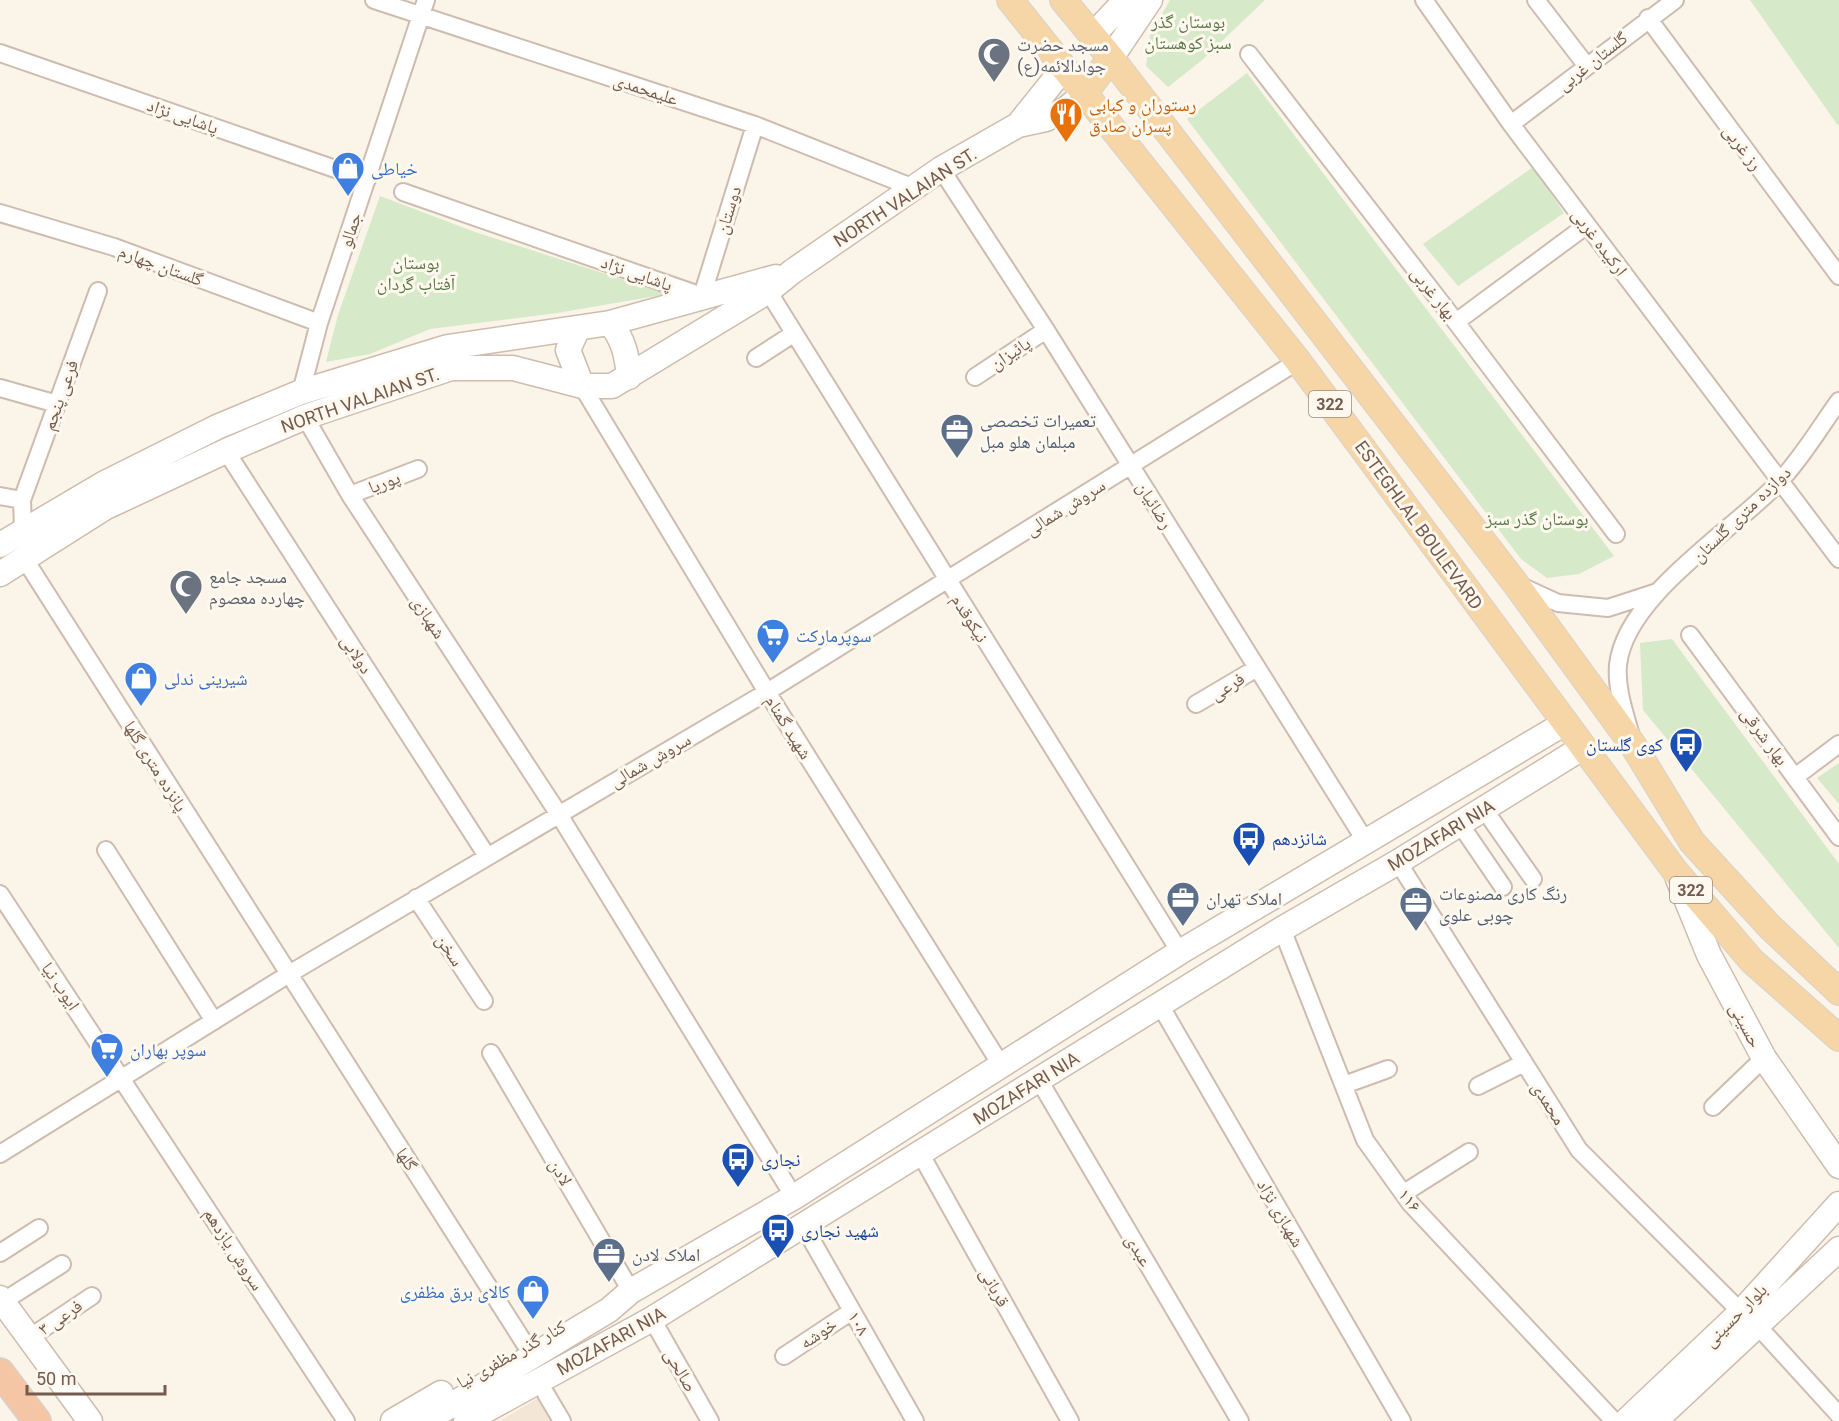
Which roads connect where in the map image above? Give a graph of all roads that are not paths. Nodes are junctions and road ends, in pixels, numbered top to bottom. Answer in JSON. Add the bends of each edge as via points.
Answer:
{"nodes":[{"id":1,"x":374,"y":0,"type":"edge"},
{"id":2,"x":1010,"y":0,"type":"edge"},
{"id":3,"x":1063,"y":0,"type":"edge"},
{"id":4,"x":1126,"y":0,"type":"edge"},
{"id":5,"x":1150,"y":0,"type":"edge"},
{"id":6,"x":1424,"y":0,"type":"edge"},
{"id":7,"x":1536,"y":0,"type":"edge"},
{"id":8,"x":1675,"y":0,"type":"edge"},
{"id":9,"x":423,"y":7,"type":"edge"},
{"id":10,"x":1647,"y":18,"type":"junction"},
{"id":11,"x":1092,"y":34,"type":"junction"},
{"id":12,"x":0,"y":53,"type":"edge"},
{"id":13,"x":1249,"y":54,"type":"dead end"},
{"id":14,"x":1111,"y":58,"type":"junction"},
{"id":15,"x":1586,"y":66,"type":"junction"},
{"id":16,"x":1063,"y":69,"type":"junction"},
{"id":17,"x":1083,"y":95,"type":"junction"},
{"id":18,"x":1511,"y":124,"type":"junction"},
{"id":19,"x":755,"y":125,"type":"junction"},
{"id":20,"x":1018,"y":125,"type":"junction"},
{"id":21,"x":941,"y":169,"type":"junction"},
{"id":22,"x":367,"y":180,"type":"junction"},
{"id":23,"x":914,"y":188,"type":"junction"},
{"id":24,"x":403,"y":192,"type":"dead end"},
{"id":25,"x":0,"y":213,"type":"edge"},
{"id":26,"x":1587,"y":225,"type":"junction"},
{"id":27,"x":1839,"y":276,"type":"edge"},
{"id":28,"x":765,"y":287,"type":"junction"},
{"id":29,"x":98,"y":291,"type":"dead end"},
{"id":30,"x":702,"y":296,"type":"junction"},
{"id":31,"x":1456,"y":321,"type":"junction"},
{"id":32,"x":319,"y":323,"type":"junction"},
{"id":33,"x":609,"y":323,"type":"junction"},
{"id":34,"x":577,"y":330,"type":"junction"},
{"id":35,"x":1046,"y":330,"type":"junction"},
{"id":36,"x":793,"y":334,"type":"junction"},
{"id":37,"x":756,"y":358,"type":"dead end"},
{"id":38,"x":1298,"y":361,"type":"junction"},
{"id":39,"x":629,"y":377,"type":"junction"},
{"id":40,"x":975,"y":377,"type":"dead end"},
{"id":41,"x":582,"y":386,"type":"junction"},
{"id":42,"x":0,"y":388,"type":"edge"},
{"id":43,"x":302,"y":392,"type":"junction"},
{"id":44,"x":1839,"y":401,"type":"edge"},
{"id":45,"x":57,"y":404,"type":"junction"},
{"id":46,"x":305,"y":417,"type":"junction"},
{"id":47,"x":226,"y":451,"type":"junction"},
{"id":48,"x":1131,"y":466,"type":"junction"},
{"id":49,"x":418,"y":469,"type":"dead end"},
{"id":50,"x":1780,"y":482,"type":"junction"},
{"id":51,"x":350,"y":495,"type":"junction"},
{"id":52,"x":0,"y":496,"type":"edge"},
{"id":53,"x":22,"y":500,"type":"junction"},
{"id":54,"x":23,"y":529,"type":"junction"},
{"id":55,"x":1616,"y":534,"type":"dead end"},
{"id":56,"x":0,"y":545,"type":"edge"},
{"id":57,"x":24,"y":558,"type":"junction"},
{"id":58,"x":1839,"y":559,"type":"edge"},
{"id":59,"x":0,"y":574,"type":"edge"},
{"id":60,"x":947,"y":580,"type":"junction"},
{"id":61,"x":1515,"y":583,"type":"junction"},
{"id":62,"x":1657,"y":592,"type":"junction"},
{"id":63,"x":1690,"y":635,"type":"dead end"},
{"id":64,"x":1257,"y":668,"type":"junction"},
{"id":65,"x":767,"y":692,"type":"junction"},
{"id":66,"x":1196,"y":704,"type":"dead end"},
{"id":67,"x":1564,"y":723,"type":"junction"},
{"id":68,"x":1633,"y":744,"type":"junction"},
{"id":69,"x":1839,"y":744,"type":"edge"},
{"id":70,"x":1582,"y":748,"type":"junction"},
{"id":71,"x":1512,"y":755,"type":"junction"},
{"id":72,"x":1539,"y":774,"type":"junction"},
{"id":73,"x":1795,"y":777,"type":"junction"},
{"id":74,"x":1484,"y":809,"type":"junction"},
{"id":75,"x":558,"y":813,"type":"junction"},
{"id":76,"x":1460,"y":824,"type":"junction"},
{"id":77,"x":1839,"y":837,"type":"edge"},
{"id":78,"x":1366,"y":842,"type":"junction"},
{"id":79,"x":106,"y":850,"type":"dead end"},
{"id":80,"x":487,"y":856,"type":"junction"},
{"id":81,"x":1398,"y":862,"type":"junction"},
{"id":82,"x":1675,"y":871,"type":"junction"},
{"id":83,"x":1533,"y":879,"type":"dead end"},
{"id":84,"x":1503,"y":886,"type":"dead end"},
{"id":85,"x":0,"y":894,"type":"edge"},
{"id":86,"x":416,"y":898,"type":"junction"},
{"id":87,"x":1282,"y":929,"type":"junction"},
{"id":88,"x":1180,"y":952,"type":"junction"},
{"id":89,"x":288,"y":974,"type":"junction"},
{"id":90,"x":1839,"y":992,"type":"edge"},
{"id":91,"x":484,"y":1001,"type":"dead end"},
{"id":92,"x":1160,"y":1005,"type":"junction"},
{"id":93,"x":214,"y":1021,"type":"junction"},
{"id":94,"x":1839,"y":1038,"type":"edge"},
{"id":95,"x":491,"y":1053,"type":"dead end"},
{"id":96,"x":1764,"y":1058,"type":"junction"},
{"id":97,"x":1524,"y":1063,"type":"junction"},
{"id":98,"x":1001,"y":1065,"type":"junction"},
{"id":99,"x":1388,"y":1069,"type":"dead end"},
{"id":100,"x":123,"y":1078,"type":"junction"},
{"id":101,"x":1039,"y":1080,"type":"junction"},
{"id":102,"x":1344,"y":1085,"type":"junction"},
{"id":103,"x":1478,"y":1086,"type":"dead end"},
{"id":104,"x":1713,"y":1107,"type":"dead end"},
{"id":105,"x":1469,"y":1152,"type":"dead end"},
{"id":106,"x":920,"y":1153,"type":"junction"},
{"id":107,"x":0,"y":1154,"type":"edge"},
{"id":108,"x":1839,"y":1166,"type":"edge"},
{"id":109,"x":1404,"y":1193,"type":"junction"},
{"id":110,"x":794,"y":1197,"type":"junction"},
{"id":111,"x":1839,"y":1204,"type":"edge"},
{"id":112,"x":803,"y":1225,"type":"junction"},
{"id":113,"x":39,"y":1228,"type":"dead end"},
{"id":114,"x":1839,"y":1249,"type":"edge"},
{"id":115,"x":0,"y":1253,"type":"edge"},
{"id":116,"x":62,"y":1264,"type":"dead end"},
{"id":117,"x":631,"y":1291,"type":"junction"},
{"id":118,"x":92,"y":1296,"type":"dead end"},
{"id":119,"x":1,"y":1300,"type":"edge"},
{"id":120,"x":852,"y":1311,"type":"junction"},
{"id":121,"x":1748,"y":1318,"type":"junction"},
{"id":122,"x":652,"y":1319,"type":"junction"},
{"id":123,"x":29,"y":1338,"type":"junction"},
{"id":124,"x":525,"y":1344,"type":"junction"},
{"id":125,"x":784,"y":1356,"type":"dead end"},
{"id":126,"x":0,"y":1372,"type":"edge"},
{"id":127,"x":546,"y":1394,"type":"junction"},
{"id":128,"x":1839,"y":1415,"type":"edge"},
{"id":129,"x":38,"y":1421,"type":"edge"},
{"id":130,"x":90,"y":1421,"type":"edge"},
{"id":131,"x":346,"y":1421,"type":"edge"},
{"id":132,"x":393,"y":1421,"type":"edge"},
{"id":133,"x":425,"y":1421,"type":"edge"},
{"id":134,"x":466,"y":1421,"type":"edge"},
{"id":135,"x":500,"y":1421,"type":"edge"},
{"id":136,"x":562,"y":1421,"type":"edge"},
{"id":137,"x":710,"y":1421,"type":"edge"},
{"id":138,"x":915,"y":1421,"type":"edge"},
{"id":139,"x":1070,"y":1421,"type":"edge"},
{"id":140,"x":1240,"y":1421,"type":"edge"},
{"id":141,"x":1402,"y":1421,"type":"edge"},
{"id":142,"x":1614,"y":1421,"type":"edge"},
{"id":143,"x":1626,"y":1421,"type":"edge"},
{"id":144,"x":1655,"y":1421,"type":"edge"}],
"edges":[{"from":1,"to":9,"type":"street","name":"علیمحمدی"},
{"from":2,"to":16,"type":"main road","name":"ESTEGHLAL BOULEVARD","number":"322"},
{"from":3,"to":11,"type":"main road","name":"ESTEGHLAL BOULEVARD","number":"322"},
{"from":4,"to":11,"type":"main road"},
{"from":5,"to":14,"type":"main road"},
{"from":6,"to":18,"type":"street","name":"ارکیده غربی"},
{"from":7,"to":15,"type":"street"},
{"from":8,"to":10,"type":"street","name":"گلستان غربی"},
{"from":9,"to":19,"type":"street","name":"علیمحمدی"},
{"from":9,"to":22,"type":"street","name":"جمالو"},
{"from":10,"to":15,"type":"street","name":"گلستان غربی"},
{"from":10,"to":27,"type":"street","name":"رز غربی"},
{"from":11,"to":14,"type":"main road","name":"ESTEGHLAL BOULEVARD","number":"322"},
{"from":11,"to":16,"type":"main road"},
{"from":12,"to":22,"type":"street","name":"پاشایی نژاد"},
{"from":13,"to":31,"type":"street","name":"بهار غربی"},
{"from":14,"to":17,"type":"main road"},
{"from":14,"to":61,"type":"main road","name":"ESTEGHLAL BOULEVARD","number":"322"},
{"from":15,"to":18,"type":"street","name":"گلستان غربی"},
{"from":16,"to":17,"type":"main road","name":"ESTEGHLAL BOULEVARD","number":"322"},
{"from":16,"to":20,"type":"main road","name":"NORTH VALAIAN ST."},
{"from":17,"to":20,"type":"main road","name":"NORTH VALAIAN ST.","via":[[1046,119]]},
{"from":17,"to":38,"type":"main road","name":"ESTEGHLAL BOULEVARD","number":"322"},
{"from":18,"to":26,"type":"street","name":"ارکیده غربی"},
{"from":19,"to":23,"type":"street","name":"علیمحمدی"},
{"from":19,"to":30,"type":"street","name":"دوستان"},
{"from":20,"to":21,"type":"main road","name":"NORTH VALAIAN ST."},
{"from":21,"to":23,"type":"main road","name":"NORTH VALAIAN ST."},
{"from":21,"to":35,"type":"street","name":"رضائیان"},
{"from":22,"to":32,"type":"street","name":"جمالو"},
{"from":23,"to":28,"type":"main road","name":"NORTH VALAIAN ST."},
{"from":24,"to":30,"type":"street","name":"پاشایی نژاد"},
{"from":25,"to":32,"type":"street","name":"گلستان چهارم","via":[[114,247]]},
{"from":26,"to":31,"type":"street"},
{"from":26,"to":50,"type":"street","name":"ارکیده غربی"},
{"from":28,"to":30,"type":"main road","name":"NORTH VALAIAN ST."},
{"from":28,"to":36,"type":"street","name":"نیکوقدم"},
{"from":28,"to":39,"type":"main road","name":"NORTH VALAIAN ST."},
{"from":29,"to":45,"type":"street","name":"فرعی پنجم"},
{"from":30,"to":33,"type":"main road","name":"NORTH VALAIAN ST."},
{"from":31,"to":55,"type":"street","name":"بهار غربی"},
{"from":32,"to":43,"type":"street","name":"جمالو"},
{"from":33,"to":34,"type":"main road","name":"NORTH VALAIAN ST."},
{"from":33,"to":39,"type":"main road","via":[[620,335]]},
{"from":34,"to":41,"type":"main road","via":[[568,350]]},
{"from":34,"to":43,"type":"main road","name":"NORTH VALAIAN ST.","via":[[448,347]]},
{"from":35,"to":40,"type":"street","name":"پائیزان"},
{"from":35,"to":48,"type":"street","name":"رضائیان"},
{"from":36,"to":37,"type":"street"},
{"from":36,"to":60,"type":"street","name":"نیکوقدم"},
{"from":38,"to":48,"type":"street","name":"سروش شمالی"},
{"from":38,"to":67,"type":"main road","name":"ESTEGHLAL BOULEVARD","number":"322"},
{"from":39,"to":41,"type":"main road","name":"NORTH VALAIAN ST.","via":[[612,386]]},
{"from":41,"to":46,"type":"main road","name":"NORTH VALAIAN ST.","via":[[513,368],[451,368]]},
{"from":41,"to":65,"type":"street","name":"شهید گمنام"},
{"from":42,"to":45,"type":"street"},
{"from":43,"to":46,"type":"main road"},
{"from":43,"to":54,"type":"main road","name":"NORTH VALAIAN ST.","via":[[217,427]]},
{"from":44,"to":50,"type":"street","name":"دوازده متری گلستان"},
{"from":45,"to":53,"type":"street","name":"فرعی پنجم"},
{"from":46,"to":47,"type":"main road","name":"NORTH VALAIAN ST."},
{"from":46,"to":51,"type":"street","name":"شهبازی"},
{"from":47,"to":57,"type":"main road","name":"NORTH VALAIAN ST.","via":[[104,508]]},
{"from":47,"to":80,"type":"street","name":"دولابی"},
{"from":48,"to":60,"type":"street","name":"سروش شمالی"},
{"from":48,"to":64,"type":"street","name":"رضائیان"},
{"from":49,"to":51,"type":"street","name":"پوریا"},
{"from":50,"to":58,"type":"street","name":"ارکیده غربی"},
{"from":50,"to":62,"type":"street","name":"دوازده متری گلستان"},
{"from":51,"to":75,"type":"street","name":"شهبازی"},
{"from":52,"to":53,"type":"street"},
{"from":53,"to":54,"type":"street"},
{"from":54,"to":56,"type":"main road","name":"NORTH VALAIAN ST."},
{"from":57,"to":59,"type":"main road","name":"NORTH VALAIAN ST."},
{"from":57,"to":89,"type":"street","name":"پانزده متری گلها"},
{"from":60,"to":65,"type":"street","name":"سروش شمالی"},
{"from":60,"to":88,"type":"street","name":"نیکوقدم"},
{"from":61,"to":62,"type":"street","via":[[1558,603],[1608,608]]},
{"from":61,"to":68,"type":"main road","name":"ESTEGHLAL BOULEVARD","number":"322"},
{"from":62,"to":68,"type":"street","via":[[1632,625],[1618,664],[1622,704]]},
{"from":63,"to":73,"type":"street","name":"بهار شرقی"},
{"from":64,"to":66,"type":"street","name":"فرعی"},
{"from":64,"to":78,"type":"street","name":"رضائیان"},
{"from":65,"to":75,"type":"street","name":"سروش شمالی"},
{"from":65,"to":98,"type":"street","name":"شهید گمنام"},
{"from":67,"to":70,"type":"main road","name":"ESTEGHLAL BOULEVARD","number":"322"},
{"from":67,"to":71,"type":"main road","name":"MOZAFARI NIA"},
{"from":68,"to":90,"type":"main road","name":"ESTEGHLAL BOULEVARD","number":"322","via":[[1692,842],[1770,927]]},
{"from":69,"to":73,"type":"street"},
{"from":70,"to":72,"type":"main road","name":"MOZAFARI NIA"},
{"from":70,"to":82,"type":"main road","name":"ESTEGHLAL BOULEVARD","number":"322"},
{"from":71,"to":72,"type":"main road","via":[[1539,755],[1543,764]]},
{"from":71,"to":78,"type":"main road","name":"MOZAFARI NIA"},
{"from":72,"to":74,"type":"main road","name":"MOZAFARI NIA"},
{"from":73,"to":77,"type":"street","name":"بهار شرقی"},
{"from":74,"to":76,"type":"main road","name":"MOZAFARI NIA"},
{"from":74,"to":83,"type":"street"},
{"from":75,"to":80,"type":"street","name":"سروش شمالی"},
{"from":75,"to":110,"type":"street"},
{"from":76,"to":81,"type":"main road","name":"MOZAFARI NIA"},
{"from":76,"to":84,"type":"street"},
{"from":78,"to":88,"type":"main road","name":"MOZAFARI NIA"},
{"from":79,"to":93,"type":"street"},
{"from":80,"to":86,"type":"street","name":"سروش شمالی"},
{"from":81,"to":87,"type":"main road","name":"MOZAFARI NIA"},
{"from":81,"to":97,"type":"street","name":"محمدی"},
{"from":82,"to":94,"type":"main road","name":"ESTEGHLAL BOULEVARD","number":"322","via":[[1752,961]]},
{"from":82,"to":96,"type":"main road","name":"حسینی","via":[[1709,955]]},
{"from":85,"to":100,"type":"street","name":"ایوب نیا"},
{"from":86,"to":89,"type":"street","name":"سروش شمالی"},
{"from":86,"to":91,"type":"street","name":"سخن"},
{"from":87,"to":92,"type":"main road","name":"MOZAFARI NIA"},
{"from":87,"to":102,"type":"street","name":"۱۱۶"},
{"from":88,"to":98,"type":"main road","name":"MOZAFARI NIA"},
{"from":89,"to":93,"type":"street","name":"سروش شمالی"},
{"from":89,"to":124,"type":"street","name":"گلها"},
{"from":92,"to":101,"type":"main road","name":"MOZAFARI NIA"},
{"from":92,"to":141,"type":"street","name":"شهبازی نژاد"},
{"from":93,"to":100,"type":"street","name":"سروش شمالی"},
{"from":95,"to":117,"type":"street","name":"لادن"},
{"from":96,"to":104,"type":"street"},
{"from":96,"to":108,"type":"main road","name":"حسینی"},
{"from":97,"to":103,"type":"street"},
{"from":97,"to":121,"type":"street","name":"محمدی","via":[[1579,1150]]},
{"from":98,"to":110,"type":"main road","name":"MOZAFARI NIA"},
{"from":99,"to":102,"type":"street"},
{"from":100,"to":107,"type":"street","name":"سروش شمالی"},
{"from":100,"to":131,"type":"street","name":"سروش یازدهم"},
{"from":101,"to":106,"type":"main road","name":"MOZAFARI NIA"},
{"from":101,"to":140,"type":"street","name":"عبدی"},
{"from":102,"to":109,"type":"street","name":"۱۱۶","via":[[1365,1140]]},
{"from":105,"to":109,"type":"street"},
{"from":106,"to":112,"type":"main road","name":"MOZAFARI NIA"},
{"from":106,"to":139,"type":"street","name":"قربانی"},
{"from":109,"to":142,"type":"street","name":"۱۱۶"},
{"from":110,"to":117,"type":"main road","name":"MOZAFARI NIA"},
{"from":111,"to":121,"type":"main road","name":"بلوار حسینی"},
{"from":112,"to":120,"type":"street","name":"۱۰۸"},
{"from":112,"to":122,"type":"main road","name":"MOZAFARI NIA"},
{"from":113,"to":115,"type":"street"},
{"from":114,"to":121,"type":"main road","name":"بلوار حسینی"},
{"from":116,"to":119,"type":"street"},
{"from":117,"to":124,"type":"main road","name":"کنار گذر مظفری نیا"},
{"from":117,"to":133,"type":"main road","name":"MOZAFARI NIA","via":[[609,1310]]},
{"from":118,"to":123,"type":"street","name":"فرعی ۳"},
{"from":119,"to":123,"type":"main road"},
{"from":120,"to":125,"type":"street","name":"خوشه"},
{"from":120,"to":138,"type":"street","name":"۱۰۸"},
{"from":121,"to":128,"type":"street","name":"محمدی"},
{"from":121,"to":143,"type":"main road","name":"بلوار حسینی"},
{"from":121,"to":144,"type":"main road","name":"بلوار حسینی"},
{"from":122,"to":127,"type":"main road"},
{"from":122,"to":134,"type":"main road","name":"MOZAFARI NIA"},
{"from":122,"to":137,"type":"street","name":"صالحی"},
{"from":123,"to":130,"type":"main road"},
{"from":124,"to":132,"type":"main road","name":"کنار گذر مظفری نیا"},
{"from":126,"to":129,"type":"highway"},
{"from":127,"to":135,"type":"main road"},
{"from":127,"to":136,"type":"street"}]}
